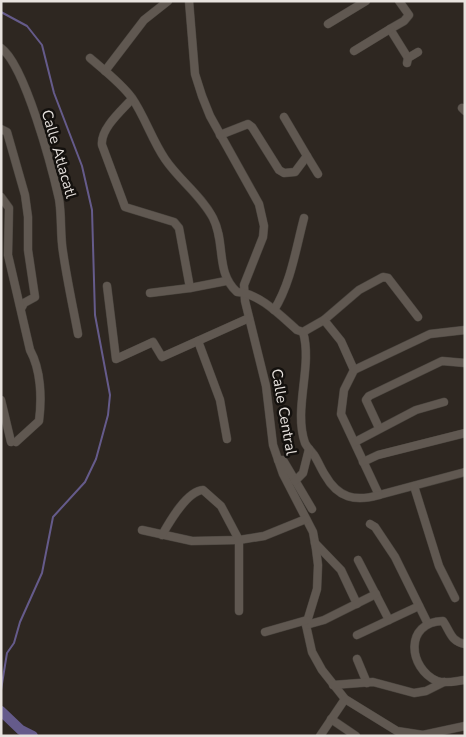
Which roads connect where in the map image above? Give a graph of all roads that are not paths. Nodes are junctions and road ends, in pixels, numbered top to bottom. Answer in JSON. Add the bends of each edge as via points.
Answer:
{"nodes":[{"id":1,"x":168,"y":1,"type":"edge"},
{"id":2,"x":189,"y":1,"type":"edge"},
{"id":3,"x":366,"y":1,"type":"edge"},
{"id":4,"x":400,"y":1,"type":"edge"},
{"id":5,"x":328,"y":24,"type":"dead end"},
{"id":6,"x":390,"y":29,"type":"junction"},
{"id":7,"x":1,"y":48,"type":"edge"},
{"id":8,"x":354,"y":51,"type":"dead end"},
{"id":9,"x":418,"y":52,"type":"dead end"},
{"id":10,"x":90,"y":58,"type":"dead end"},
{"id":11,"x":105,"y":71,"type":"junction"},
{"id":12,"x":132,"y":98,"type":"junction"},
{"id":13,"x":284,"y":117,"type":"dead end"},
{"id":14,"x":1,"y":129,"type":"edge"},
{"id":15,"x":220,"y":135,"type":"junction"},
{"id":16,"x":307,"y":156,"type":"junction"},
{"id":17,"x":318,"y":174,"type":"dead end"},
{"id":18,"x":1,"y":197,"type":"edge"},
{"id":19,"x":304,"y":218,"type":"dead end"},
{"id":20,"x":226,"y":281,"type":"junction"},
{"id":21,"x":107,"y":286,"type":"dead end"},
{"id":22,"x":190,"y":288,"type":"junction"},
{"id":23,"x":150,"y":292,"type":"dead end"},
{"id":24,"x":244,"y":293,"type":"junction"},
{"id":25,"x":22,"y":308,"type":"junction"},
{"id":26,"x":274,"y":310,"type":"junction"},
{"id":27,"x":418,"y":316,"type":"dead end"},
{"id":28,"x":249,"y":318,"type":"junction"},
{"id":29,"x":324,"y":320,"type":"junction"},
{"id":30,"x":465,"y":330,"type":"edge"},
{"id":31,"x":303,"y":332,"type":"junction"},
{"id":32,"x":78,"y":334,"type":"dead end"},
{"id":33,"x":198,"y":341,"type":"junction"},
{"id":34,"x":465,"y":363,"type":"edge"},
{"id":35,"x":354,"y":370,"type":"junction"},
{"id":36,"x":1,"y":400,"type":"edge"},
{"id":37,"x":444,"y":402,"type":"dead end"},
{"id":38,"x":379,"y":428,"type":"junction"},
{"id":39,"x":465,"y":433,"type":"edge"},
{"id":40,"x":227,"y":439,"type":"dead end"},
{"id":41,"x":355,"y":442,"type":"junction"},
{"id":42,"x":309,"y":448,"type":"junction"},
{"id":43,"x":278,"y":460,"type":"junction"},
{"id":44,"x":363,"y":462,"type":"junction"},
{"id":45,"x":465,"y":472,"type":"edge"},
{"id":46,"x":295,"y":481,"type":"junction"},
{"id":47,"x":414,"y":486,"type":"junction"},
{"id":48,"x":380,"y":495,"type":"junction"},
{"id":49,"x":312,"y":509,"type":"dead end"},
{"id":50,"x":306,"y":519,"type":"junction"},
{"id":51,"x":370,"y":524,"type":"dead end"},
{"id":52,"x":142,"y":530,"type":"dead end"},
{"id":53,"x":162,"y":534,"type":"junction"},
{"id":54,"x":239,"y":540,"type":"junction"},
{"id":55,"x":315,"y":542,"type":"junction"},
{"id":56,"x":358,"y":560,"type":"dead end"},
{"id":57,"x":376,"y":594,"type":"junction"},
{"id":58,"x":455,"y":598,"type":"dead end"},
{"id":59,"x":357,"y":604,"type":"junction"},
{"id":60,"x":419,"y":606,"type":"junction"},
{"id":61,"x":239,"y":611,"type":"dead end"},
{"id":62,"x":390,"y":620,"type":"junction"},
{"id":63,"x":307,"y":622,"type":"junction"},
{"id":64,"x":428,"y":624,"type":"junction"},
{"id":65,"x":265,"y":632,"type":"dead end"},
{"id":66,"x":357,"y":635,"type":"dead end"},
{"id":67,"x":465,"y":644,"type":"edge"},
{"id":68,"x":357,"y":659,"type":"dead end"},
{"id":69,"x":465,"y":680,"type":"edge"},
{"id":70,"x":444,"y":682,"type":"junction"},
{"id":71,"x":367,"y":683,"type":"junction"},
{"id":72,"x":333,"y":685,"type":"junction"},
{"id":73,"x":345,"y":699,"type":"junction"},
{"id":74,"x":331,"y":719,"type":"junction"},
{"id":75,"x":465,"y":726,"type":"edge"},
{"id":76,"x":400,"y":734,"type":"edge"},
{"id":77,"x":322,"y":735,"type":"edge"},
{"id":78,"x":356,"y":736,"type":"edge"}],
"edges":[{"from":1,"to":11,"type":"street","via":[[144,20]]},
{"from":2,"to":15,"type":"street","name":"Calle Central","via":[[195,74]]},
{"from":3,"to":5,"type":"street"},
{"from":4,"to":6,"type":"street","via":[[409,15]]},
{"from":6,"to":8,"type":"street"},
{"from":6,"to":9,"type":"street","via":[[408,60]]},
{"from":7,"to":32,"type":"street","name":"Calle Atlacatl","via":[[17,69],[50,165],[59,200],[63,252]]},
{"from":10,"to":11,"type":"street"},
{"from":11,"to":12,"type":"street"},
{"from":12,"to":20,"type":"street","via":[[165,158],[200,198],[214,220]]},
{"from":12,"to":22,"type":"street","via":[[110,125],[102,146],[125,208],[174,222],[179,228]]},
{"from":13,"to":16,"type":"street"},
{"from":14,"to":25,"type":"street","via":[[7,132],[18,166],[28,216],[28,250],[35,297],[24,303]]},
{"from":15,"to":16,"type":"street","via":[[248,124],[252,126],[284,173],[295,172]]},
{"from":15,"to":24,"type":"street","name":"Calle Central","via":[[263,215],[263,237],[249,269]]},
{"from":16,"to":17,"type":"street"},
{"from":18,"to":25,"type":"street","via":[[9,208],[8,255]]},
{"from":19,"to":26,"type":"street","via":[[288,277]]},
{"from":20,"to":22,"type":"street"},
{"from":20,"to":24,"type":"street","via":[[237,292]]},
{"from":21,"to":33,"type":"street","via":[[116,359],[153,342],[162,358]]},
{"from":22,"to":23,"type":"street"},
{"from":24,"to":26,"type":"street"},
{"from":24,"to":28,"type":"street","name":"Calle Central"},
{"from":25,"to":36,"type":"street","via":[[30,350],[36,361],[41,403],[38,421],[13,442]]},
{"from":26,"to":31,"type":"street"},
{"from":27,"to":29,"type":"street","via":[[383,276],[359,290]]},
{"from":28,"to":33,"type":"street"},
{"from":28,"to":43,"type":"street","name":"Calle Central","via":[[266,386],[270,431]]},
{"from":29,"to":31,"type":"street"},
{"from":29,"to":35,"type":"street","via":[[341,341]]},
{"from":30,"to":35,"type":"street","via":[[430,334]]},
{"from":31,"to":42,"type":"street","via":[[307,346],[303,433]]},
{"from":33,"to":40,"type":"street","via":[[220,400]]},
{"from":34,"to":38,"type":"street","via":[[442,361],[369,396],[366,400]]},
{"from":35,"to":41,"type":"street","via":[[344,390],[341,414]]},
{"from":37,"to":38,"type":"street","via":[[416,410]]},
{"from":38,"to":41,"type":"street"},
{"from":39,"to":44,"type":"street","via":[[378,455]]},
{"from":41,"to":44,"type":"street"},
{"from":42,"to":46,"type":"street","via":[[303,472]]},
{"from":42,"to":48,"type":"street","via":[[331,486],[346,497],[363,500]]},
{"from":43,"to":46,"type":"street","via":[[283,460]]},
{"from":43,"to":50,"type":"street","name":"Calle Central"},
{"from":44,"to":48,"type":"street"},
{"from":45,"to":47,"type":"street"},
{"from":46,"to":49,"type":"street"},
{"from":47,"to":48,"type":"street"},
{"from":47,"to":58,"type":"street","via":[[438,566]]},
{"from":50,"to":54,"type":"street","via":[[264,536]]},
{"from":50,"to":55,"type":"street","name":"Calle Central"},
{"from":51,"to":60,"type":"street","via":[[395,557]]},
{"from":52,"to":53,"type":"street"},
{"from":53,"to":54,"type":"street","via":[[192,541]]},
{"from":53,"to":54,"type":"street","via":[[175,513],[193,494],[203,490],[222,506]]},
{"from":54,"to":61,"type":"street"},
{"from":55,"to":59,"type":"street","via":[[341,570]]},
{"from":55,"to":63,"type":"street","name":"Calle Central","via":[[317,589]]},
{"from":56,"to":57,"type":"street"},
{"from":57,"to":59,"type":"street"},
{"from":57,"to":62,"type":"street"},
{"from":59,"to":63,"type":"street","via":[[324,620]]},
{"from":60,"to":62,"type":"street"},
{"from":60,"to":64,"type":"street"},
{"from":62,"to":66,"type":"street"},
{"from":63,"to":65,"type":"street"},
{"from":63,"to":72,"type":"street","via":[[312,652]]},
{"from":64,"to":67,"type":"street","via":[[443,621],[451,637]]},
{"from":64,"to":70,"type":"street","via":[[415,636],[413,646],[417,660],[430,675]]},
{"from":68,"to":71,"type":"street"},
{"from":69,"to":70,"type":"street"},
{"from":70,"to":71,"type":"street","via":[[414,693]]},
{"from":71,"to":72,"type":"street"},
{"from":72,"to":73,"type":"street"},
{"from":73,"to":74,"type":"street"},
{"from":73,"to":76,"type":"street"},
{"from":74,"to":77,"type":"street"},
{"from":74,"to":78,"type":"street"},
{"from":75,"to":76,"type":"street","via":[[423,735]]}]}
